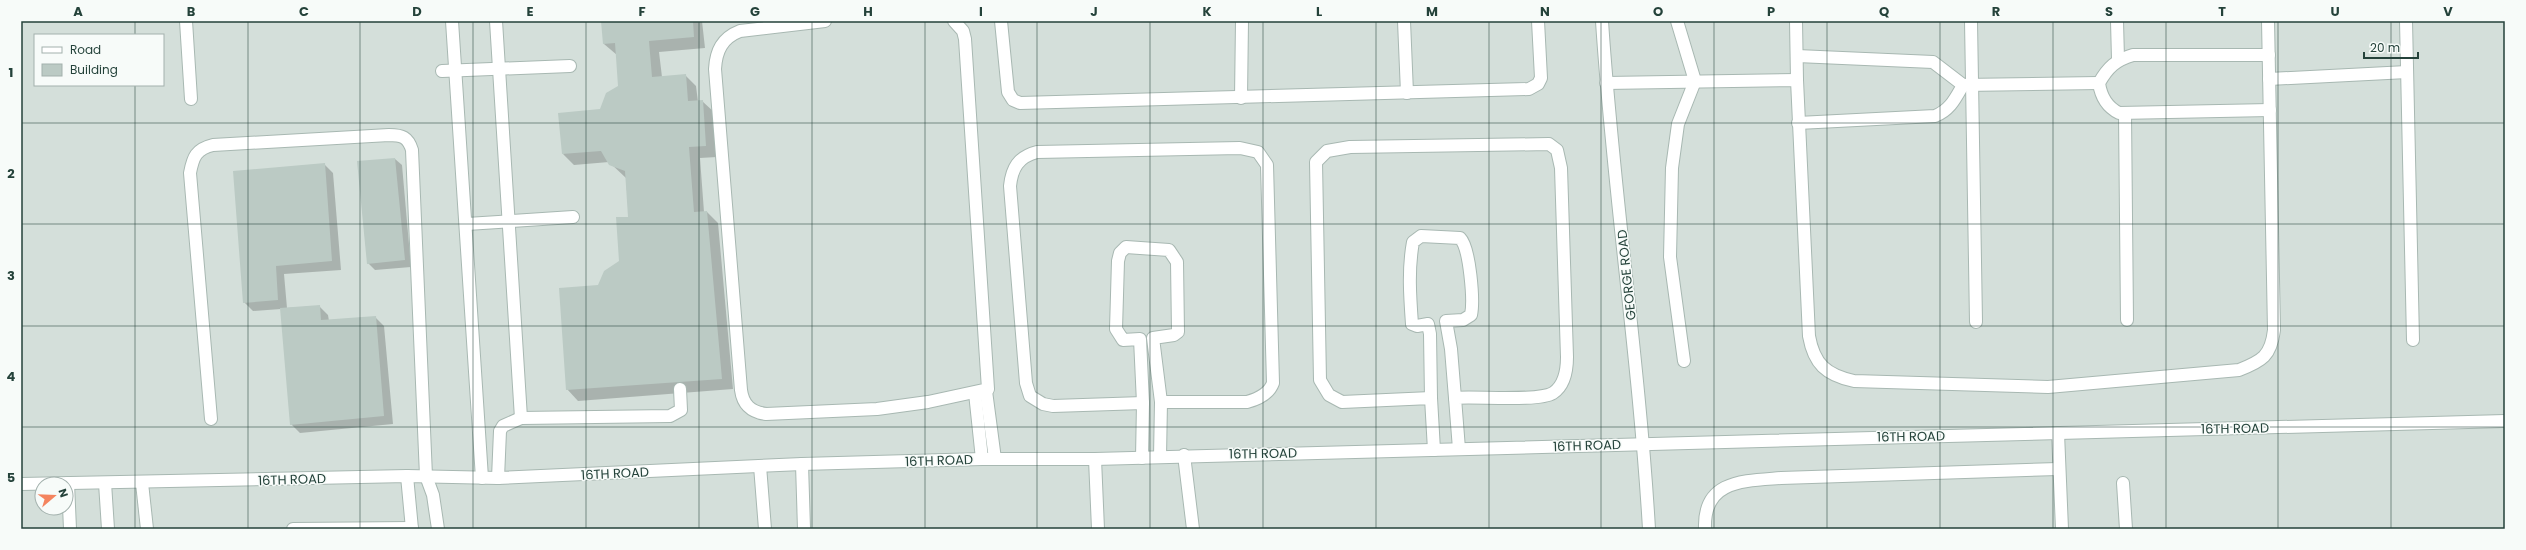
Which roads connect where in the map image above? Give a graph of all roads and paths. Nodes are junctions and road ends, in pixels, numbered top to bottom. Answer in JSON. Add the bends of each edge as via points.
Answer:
{"nodes":[{"id":1,"x":186,"y":21,"type":"edge"},
{"id":2,"x":452,"y":21,"type":"edge"},
{"id":3,"x":496,"y":21,"type":"edge"},
{"id":4,"x":825,"y":21,"type":"edge"},
{"id":5,"x":954,"y":21,"type":"edge"},
{"id":6,"x":1001,"y":21,"type":"edge"},
{"id":7,"x":1242,"y":21,"type":"edge"},
{"id":8,"x":1404,"y":21,"type":"edge"},
{"id":9,"x":1538,"y":21,"type":"edge"},
{"id":10,"x":1602,"y":21,"type":"edge"},
{"id":11,"x":1677,"y":21,"type":"edge"},
{"id":12,"x":1796,"y":21,"type":"edge"},
{"id":13,"x":1971,"y":21,"type":"edge"},
{"id":14,"x":2117,"y":21,"type":"edge"},
{"id":15,"x":2268,"y":21,"type":"edge"},
{"id":16,"x":2406,"y":21,"type":"edge"},
{"id":17,"x":2269,"y":55,"type":"junction"},
{"id":18,"x":1797,"y":56,"type":"junction"},
{"id":19,"x":2118,"y":59,"type":"junction"},
{"id":20,"x":570,"y":66,"type":"dead end"},
{"id":21,"x":500,"y":69,"type":"junction"},
{"id":22,"x":456,"y":70,"type":"junction"},
{"id":23,"x":442,"y":71,"type":"dead end"},
{"id":24,"x":2407,"y":72,"type":"junction"},
{"id":25,"x":2269,"y":79,"type":"junction"},
{"id":26,"x":1797,"y":80,"type":"junction"},
{"id":27,"x":1695,"y":81,"type":"junction"},
{"id":28,"x":1606,"y":83,"type":"junction"},
{"id":29,"x":2099,"y":83,"type":"junction"},
{"id":30,"x":1968,"y":85,"type":"junction"},
{"id":31,"x":1407,"y":93,"type":"junction"},
{"id":32,"x":1241,"y":98,"type":"junction"},
{"id":33,"x":191,"y":99,"type":"dead end"},
{"id":34,"x":2270,"y":110,"type":"junction"},
{"id":35,"x":2125,"y":114,"type":"junction"},
{"id":36,"x":1798,"y":123,"type":"junction"},
{"id":37,"x":573,"y":217,"type":"dead end"},
{"id":38,"x":510,"y":221,"type":"junction"},
{"id":39,"x":467,"y":224,"type":"junction"},
{"id":40,"x":2127,"y":320,"type":"dead end"},
{"id":41,"x":1446,"y":321,"type":"junction"},
{"id":42,"x":1976,"y":322,"type":"dead end"},
{"id":43,"x":1428,"y":324,"type":"junction"},
{"id":44,"x":1153,"y":338,"type":"junction"},
{"id":45,"x":1140,"y":339,"type":"junction"},
{"id":46,"x":2413,"y":340,"type":"dead end"},
{"id":47,"x":1684,"y":361,"type":"dead end"},
{"id":48,"x":680,"y":389,"type":"dead end"},
{"id":49,"x":981,"y":392,"type":"junction"},
{"id":50,"x":1431,"y":398,"type":"junction"},
{"id":51,"x":1454,"y":398,"type":"junction"},
{"id":52,"x":1161,"y":402,"type":"junction"},
{"id":53,"x":1142,"y":403,"type":"junction"},
{"id":54,"x":522,"y":418,"type":"junction"},
{"id":55,"x":210,"y":419,"type":"dead end"},
{"id":56,"x":2505,"y":421,"type":"edge"},
{"id":57,"x":2058,"y":433,"type":"junction"},
{"id":58,"x":1644,"y":443,"type":"junction"},
{"id":59,"x":1434,"y":450,"type":"junction"},
{"id":60,"x":1459,"y":450,"type":"junction"},
{"id":61,"x":1184,"y":455,"type":"junction"},
{"id":62,"x":1160,"y":457,"type":"junction"},
{"id":63,"x":1142,"y":458,"type":"junction"},
{"id":64,"x":982,"y":459,"type":"junction"},
{"id":65,"x":995,"y":459,"type":"junction"},
{"id":66,"x":1095,"y":459,"type":"junction"},
{"id":67,"x":802,"y":464,"type":"junction"},
{"id":68,"x":760,"y":466,"type":"junction"},
{"id":69,"x":2058,"y":470,"type":"junction"},
{"id":70,"x":407,"y":476,"type":"junction"},
{"id":71,"x":426,"y":476,"type":"junction"},
{"id":72,"x":482,"y":478,"type":"junction"},
{"id":73,"x":498,"y":478,"type":"junction"},
{"id":74,"x":74,"y":483,"type":"edge"},
{"id":75,"x":105,"y":483,"type":"junction"},
{"id":76,"x":142,"y":483,"type":"junction"},
{"id":77,"x":2123,"y":483,"type":"dead end"},
{"id":78,"x":21,"y":484,"type":"edge"},
{"id":79,"x":34,"y":484,"type":"edge"},
{"id":80,"x":69,"y":516,"type":"edge"},
{"id":81,"x":412,"y":528,"type":"edge"},
{"id":82,"x":70,"y":529,"type":"edge"},
{"id":83,"x":108,"y":529,"type":"edge"},
{"id":84,"x":147,"y":529,"type":"edge"},
{"id":85,"x":293,"y":529,"type":"edge"},
{"id":86,"x":438,"y":529,"type":"edge"},
{"id":87,"x":765,"y":529,"type":"edge"},
{"id":88,"x":804,"y":529,"type":"edge"},
{"id":89,"x":1098,"y":529,"type":"edge"},
{"id":90,"x":1193,"y":529,"type":"edge"},
{"id":91,"x":1649,"y":529,"type":"edge"},
{"id":92,"x":1705,"y":529,"type":"edge"},
{"id":93,"x":2062,"y":529,"type":"edge"},
{"id":94,"x":2126,"y":529,"type":"edge"}],
"edges":[{"from":1,"to":33,"type":"street"},
{"from":2,"to":22,"type":"street"},
{"from":3,"to":21,"type":"street"},
{"from":4,"to":49,"type":"street","via":[[740,30],[731,34],[716,54],[715,69],[742,398],[752,410],[766,414],[877,409]]},
{"from":5,"to":49,"type":"street","via":[[963,31],[965,39],[990,385]]},
{"from":6,"to":32,"type":"street","via":[[1008,92],[1013,100],[1020,103]]},
{"from":7,"to":32,"type":"street"},
{"from":8,"to":31,"type":"street"},
{"from":9,"to":31,"type":"street","via":[[1541,78],[1538,84],[1529,89]]},
{"from":10,"to":28,"type":"street","name":"GEORGE ROAD"},
{"from":11,"to":27,"type":"street"},
{"from":12,"to":18,"type":"street"},
{"from":13,"to":30,"type":"street"},
{"from":14,"to":19,"type":"street"},
{"from":15,"to":17,"type":"street"},
{"from":16,"to":24,"type":"street"},
{"from":17,"to":19,"type":"street","via":[[2133,55]]},
{"from":17,"to":25,"type":"street"},
{"from":18,"to":26,"type":"street"},
{"from":18,"to":30,"type":"street","via":[[1933,62]]},
{"from":19,"to":29,"type":"street"},
{"from":20,"to":21,"type":"street"},
{"from":21,"to":22,"type":"street"},
{"from":21,"to":38,"type":"street"},
{"from":22,"to":23,"type":"street"},
{"from":22,"to":39,"type":"street"},
{"from":24,"to":25,"type":"street"},
{"from":24,"to":46,"type":"street"},
{"from":25,"to":34,"type":"street"},
{"from":26,"to":27,"type":"street"},
{"from":26,"to":36,"type":"street"},
{"from":27,"to":28,"type":"street"},
{"from":27,"to":47,"type":"street","via":[[1678,124],[1672,168],[1670,257]]},
{"from":28,"to":58,"type":"street","name":"GEORGE ROAD"},
{"from":29,"to":30,"type":"street"},
{"from":29,"to":35,"type":"street","via":[[2100,91],[2108,105]]},
{"from":30,"to":36,"type":"street","via":[[1944,113],[1935,116]]},
{"from":30,"to":42,"type":"street"},
{"from":31,"to":32,"type":"street"},
{"from":34,"to":35,"type":"street"},
{"from":34,"to":36,"type":"street","via":[[2274,330],[2272,346],[2265,357],[2239,370],[2048,387],[1854,381],[1830,373],[1819,363],[1812,351],[1809,336]]},
{"from":35,"to":40,"type":"street"},
{"from":37,"to":38,"type":"street"},
{"from":38,"to":39,"type":"street"},
{"from":38,"to":54,"type":"street"},
{"from":39,"to":72,"type":"street"},
{"from":41,"to":43,"type":"street"},
{"from":41,"to":43,"type":"street","via":[[1468,318],[1472,309],[1463,242],[1460,238],[1452,236],[1422,236],[1413,242],[1411,251],[1411,315],[1414,326]]},
{"from":41,"to":51,"type":"street","via":[[1451,349]]},
{"from":43,"to":50,"type":"street","via":[[1432,344]]},
{"from":44,"to":45,"type":"street"},
{"from":44,"to":45,"type":"street","via":[[1178,332],[1176,257],[1169,250],[1126,247],[1120,253],[1118,261],[1116,330],[1123,340]]},
{"from":44,"to":52,"type":"street"},
{"from":45,"to":53,"type":"street"},
{"from":48,"to":54,"type":"street","via":[[681,410],[670,416]]},
{"from":49,"to":64,"type":"street"},
{"from":49,"to":65,"type":"street"},
{"from":50,"to":51,"type":"street","via":[[1342,402],[1329,395],[1322,385],[1319,375],[1316,162],[1327,151],[1350,147],[1549,144],[1557,150],[1561,168],[1567,357],[1564,379],[1556,390],[1549,394],[1509,398]]},
{"from":50,"to":59,"type":"street"},
{"from":51,"to":60,"type":"street"},
{"from":52,"to":53,"type":"street","via":[[1246,402],[1260,397],[1271,389],[1274,362],[1267,166],[1263,157],[1252,149],[1240,148],[1037,152],[1027,155],[1013,168],[1010,186],[1026,383],[1030,396],[1036,401],[1053,406]]},
{"from":52,"to":62,"type":"street"},
{"from":53,"to":63,"type":"street"},
{"from":54,"to":73,"type":"street","via":[[501,429]]},
{"from":55,"to":71,"type":"street","via":[[190,173],[196,153],[213,145],[399,135],[409,141],[412,150]]},
{"from":56,"to":57,"type":"street","name":"16TH ROAD"},
{"from":57,"to":58,"type":"street","name":"16TH ROAD"},
{"from":57,"to":69,"type":"street"},
{"from":58,"to":60,"type":"street","name":"16TH ROAD"},
{"from":58,"to":91,"type":"street","name":"GEORGE ROAD"},
{"from":59,"to":60,"type":"street","name":"16TH ROAD"},
{"from":59,"to":61,"type":"street","name":"16TH ROAD"},
{"from":61,"to":62,"type":"street","name":"16TH ROAD"},
{"from":61,"to":90,"type":"street"},
{"from":62,"to":63,"type":"street","name":"16TH ROAD"},
{"from":63,"to":66,"type":"street","name":"16TH ROAD"},
{"from":64,"to":65,"type":"street","name":"16TH ROAD"},
{"from":64,"to":67,"type":"street","name":"16TH ROAD"},
{"from":65,"to":66,"type":"street","name":"16TH ROAD"},
{"from":66,"to":89,"type":"street"},
{"from":67,"to":68,"type":"street","name":"16TH ROAD"},
{"from":67,"to":88,"type":"street"},
{"from":68,"to":73,"type":"street","name":"16TH ROAD"},
{"from":68,"to":87,"type":"street"},
{"from":69,"to":92,"type":"street","via":[[1748,481],[1721,489],[1712,496]]},
{"from":69,"to":93,"type":"street"},
{"from":70,"to":71,"type":"street","name":"16TH ROAD"},
{"from":70,"to":76,"type":"street","name":"16TH ROAD"},
{"from":70,"to":81,"type":"street"},
{"from":71,"to":72,"type":"street","name":"16TH ROAD"},
{"from":71,"to":86,"type":"street","via":[[433,495]]},
{"from":72,"to":73,"type":"street","name":"16TH ROAD"},
{"from":74,"to":75,"type":"street","name":"16TH ROAD"},
{"from":75,"to":76,"type":"street","name":"16TH ROAD"},
{"from":75,"to":83,"type":"street"},
{"from":76,"to":84,"type":"street"},
{"from":77,"to":94,"type":"street"},
{"from":78,"to":79,"type":"street","name":"16TH ROAD"},
{"from":80,"to":82,"type":"street"},
{"from":81,"to":85,"type":"street"}]}
